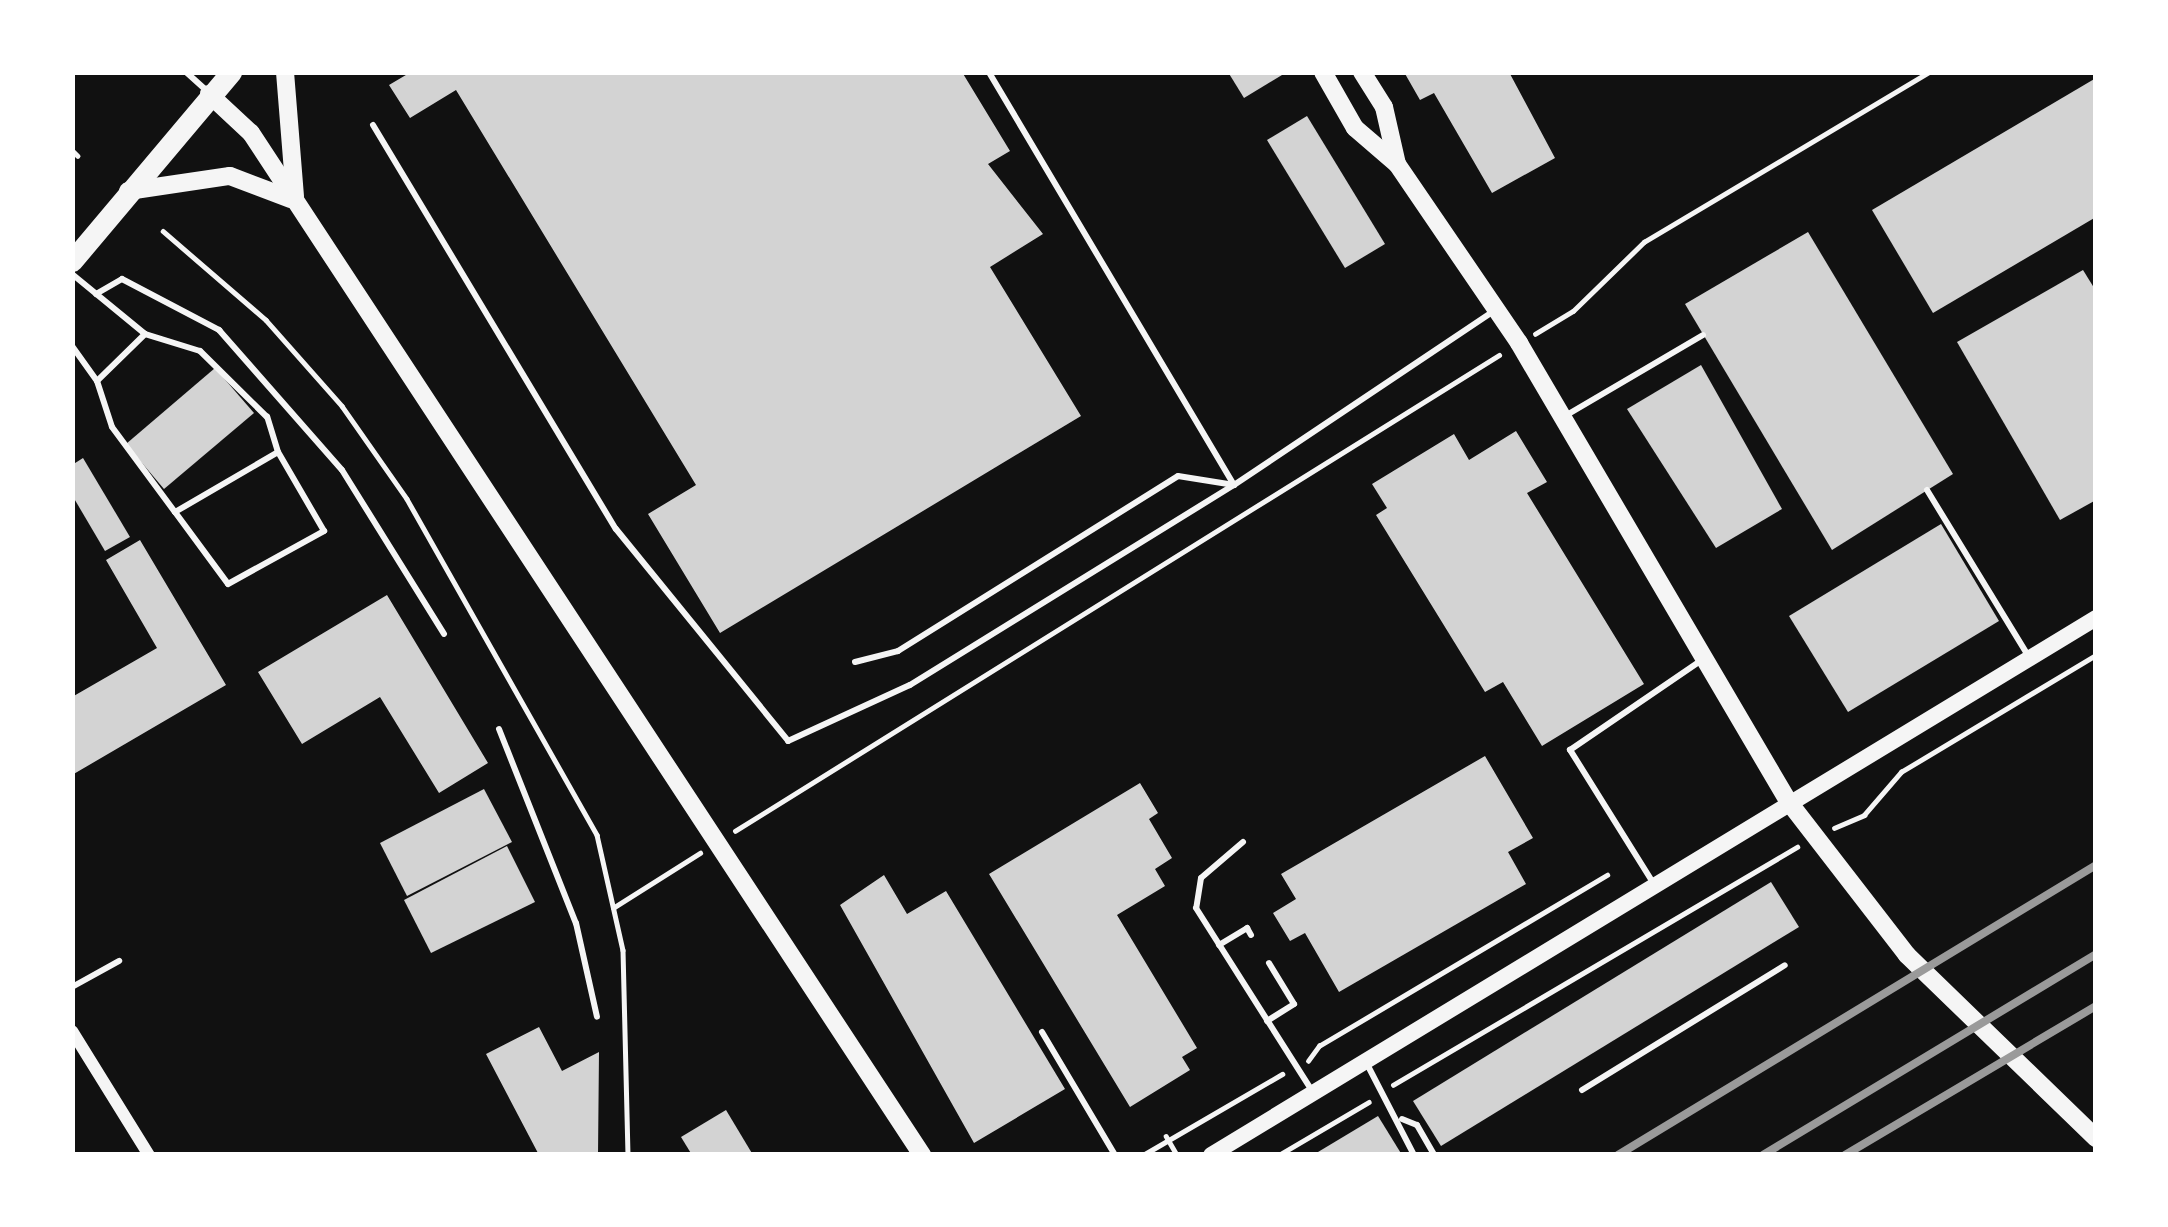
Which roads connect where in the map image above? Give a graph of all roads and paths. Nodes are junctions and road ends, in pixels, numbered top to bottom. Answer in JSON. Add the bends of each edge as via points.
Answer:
{"nodes":[{"id":1,"x":186,"y":72,"type":"edge"},
{"id":2,"x":231,"y":72,"type":"edge"},
{"id":3,"x":285,"y":72,"type":"edge"},
{"id":4,"x":989,"y":72,"type":"edge"},
{"id":5,"x":1323,"y":72,"type":"edge"},
{"id":6,"x":1362,"y":72,"type":"edge"},
{"id":7,"x":1929,"y":72,"type":"edge"},
{"id":8,"x":209,"y":94,"type":"junction"},
{"id":9,"x":373,"y":124,"type":"dead end"},
{"id":10,"x":1397,"y":164,"type":"junction"},
{"id":11,"x":128,"y":191,"type":"junction"},
{"id":12,"x":298,"y":205,"type":"junction"},
{"id":13,"x":163,"y":231,"type":"dead end"},
{"id":14,"x":72,"y":261,"type":"edge"},
{"id":15,"x":72,"y":274,"type":"edge"},
{"id":16,"x":96,"y":294,"type":"junction"},
{"id":17,"x":1495,"y":309,"type":"junction"},
{"id":18,"x":1553,"y":325,"type":"dead end"},
{"id":19,"x":145,"y":334,"type":"junction"},
{"id":20,"x":1703,"y":335,"type":"dead end"},
{"id":21,"x":72,"y":346,"type":"edge"},
{"id":22,"x":1475,"y":370,"type":"dead end"},
{"id":23,"x":98,"y":381,"type":"junction"},
{"id":24,"x":1562,"y":417,"type":"junction"},
{"id":25,"x":278,"y":452,"type":"junction"},
{"id":26,"x":1234,"y":485,"type":"junction"},
{"id":27,"x":1927,"y":490,"type":"dead end"},
{"id":28,"x":175,"y":512,"type":"junction"},
{"id":29,"x":2096,"y":618,"type":"edge"},
{"id":30,"x":444,"y":634,"type":"dead end"},
{"id":31,"x":2096,"y":655,"type":"edge"},
{"id":32,"x":2029,"y":657,"type":"junction"},
{"id":33,"x":1701,"y":660,"type":"junction"},
{"id":34,"x":855,"y":662,"type":"dead end"},
{"id":35,"x":500,"y":729,"type":"dead end"},
{"id":36,"x":1788,"y":801,"type":"junction"},
{"id":37,"x":1864,"y":815,"type":"dead end"},
{"id":38,"x":722,"y":839,"type":"dead end"},
{"id":39,"x":1243,"y":842,"type":"dead end"},
{"id":40,"x":704,"y":850,"type":"dead end"},
{"id":41,"x":1763,"y":868,"type":"dead end"},
{"id":42,"x":1606,"y":875,"type":"dead end"},
{"id":43,"x":1654,"y":884,"type":"junction"},
{"id":44,"x":613,"y":908,"type":"junction"},
{"id":45,"x":1251,"y":935,"type":"dead end"},
{"id":46,"x":1219,"y":945,"type":"junction"},
{"id":47,"x":119,"y":961,"type":"dead end"},
{"id":48,"x":1269,"y":963,"type":"dead end"},
{"id":49,"x":1785,"y":965,"type":"dead end"},
{"id":50,"x":72,"y":987,"type":"edge"},
{"id":51,"x":597,"y":1017,"type":"dead end"},
{"id":52,"x":1267,"y":1021,"type":"junction"},
{"id":53,"x":72,"y":1031,"type":"edge"},
{"id":54,"x":1042,"y":1032,"type":"dead end"},
{"id":55,"x":1314,"y":1057,"type":"dead end"},
{"id":56,"x":1366,"y":1061,"type":"junction"},
{"id":57,"x":1270,"y":1080,"type":"dead end"},
{"id":58,"x":1400,"y":1081,"type":"dead end"},
{"id":59,"x":1582,"y":1090,"type":"dead end"},
{"id":60,"x":1313,"y":1092,"type":"junction"},
{"id":61,"x":1368,"y":1102,"type":"dead end"},
{"id":62,"x":1401,"y":1118,"type":"junction"},
{"id":63,"x":1166,"y":1136,"type":"junction"},
{"id":64,"x":2096,"y":1138,"type":"edge"},
{"id":65,"x":149,"y":1155,"type":"edge"},
{"id":66,"x":628,"y":1155,"type":"edge"},
{"id":67,"x":922,"y":1155,"type":"edge"},
{"id":68,"x":1115,"y":1155,"type":"edge"},
{"id":69,"x":1143,"y":1155,"type":"edge"},
{"id":70,"x":1177,"y":1155,"type":"edge"},
{"id":71,"x":1211,"y":1155,"type":"edge"},
{"id":72,"x":1280,"y":1155,"type":"edge"},
{"id":73,"x":1414,"y":1155,"type":"edge"},
{"id":74,"x":1434,"y":1155,"type":"edge"}],
"edges":[{"from":1,"to":8,"type":"lane"},
{"from":2,"to":8,"type":"highway"},
{"from":3,"to":12,"type":"main road"},
{"from":4,"to":26,"type":"lane"},
{"from":5,"to":10,"type":"main road","via":[[1355,128]]},
{"from":6,"to":10,"type":"main road","via":[[1384,107]]},
{"from":7,"to":18,"type":"path","via":[[1644,242]]},
{"from":8,"to":11,"type":"highway"},
{"from":8,"to":12,"type":"main road","via":[[243,121]]},
{"from":9,"to":26,"type":"lane","via":[[616,529],[788,742],[910,685]]},
{"from":10,"to":17,"type":"main road"},
{"from":11,"to":12,"type":"main road","via":[[230,176]]},
{"from":11,"to":14,"type":"highway"},
{"from":12,"to":67,"type":"main road"},
{"from":13,"to":44,"type":"path","via":[[266,320],[342,406],[407,499],[597,835]]},
{"from":15,"to":16,"type":"lane"},
{"from":16,"to":19,"type":"lane"},
{"from":16,"to":30,"type":"lane","via":[[122,279],[219,329],[342,470]]},
{"from":17,"to":24,"type":"main road"},
{"from":17,"to":26,"type":"lane"},
{"from":19,"to":23,"type":"lane"},
{"from":19,"to":25,"type":"lane","via":[[200,351],[267,417]]},
{"from":20,"to":24,"type":"lane"},
{"from":21,"to":23,"type":"lane"},
{"from":22,"to":38,"type":"path"},
{"from":23,"to":28,"type":"lane","via":[[112,427]]},
{"from":24,"to":33,"type":"main road"},
{"from":25,"to":28,"type":"lane"},
{"from":25,"to":28,"type":"lane","via":[[324,531],[228,584]]},
{"from":26,"to":34,"type":"lane","via":[[1178,476],[898,651]]},
{"from":27,"to":32,"type":"lane"},
{"from":29,"to":32,"type":"street"},
{"from":31,"to":37,"type":"path","via":[[1901,772]]},
{"from":32,"to":36,"type":"street"},
{"from":33,"to":36,"type":"main road"},
{"from":33,"to":43,"type":"lane","via":[[1570,750]]},
{"from":35,"to":51,"type":"lane","via":[[576,923]]},
{"from":36,"to":43,"type":"street"},
{"from":36,"to":64,"type":"main road","via":[[1907,955]]},
{"from":39,"to":46,"type":"lane","via":[[1202,878],[1196,908]]},
{"from":40,"to":44,"type":"path"},
{"from":41,"to":58,"type":"path"},
{"from":42,"to":55,"type":"path","via":[[1319,1046]]},
{"from":43,"to":56,"type":"street"},
{"from":44,"to":66,"type":"path","via":[[623,950]]},
{"from":45,"to":46,"type":"lane","via":[[1247,928]]},
{"from":46,"to":52,"type":"lane"},
{"from":47,"to":50,"type":"lane"},
{"from":48,"to":52,"type":"lane","via":[[1294,1004]]},
{"from":49,"to":59,"type":"lane"},
{"from":52,"to":60,"type":"lane"},
{"from":53,"to":65,"type":"street"},
{"from":54,"to":68,"type":"lane"},
{"from":56,"to":60,"type":"street"},
{"from":56,"to":62,"type":"lane"},
{"from":57,"to":63,"type":"path"},
{"from":60,"to":71,"type":"street"},
{"from":61,"to":72,"type":"path"},
{"from":62,"to":73,"type":"lane"},
{"from":62,"to":74,"type":"lane","via":[[1417,1125]]},
{"from":63,"to":69,"type":"path"},
{"from":63,"to":70,"type":"path"}]}
